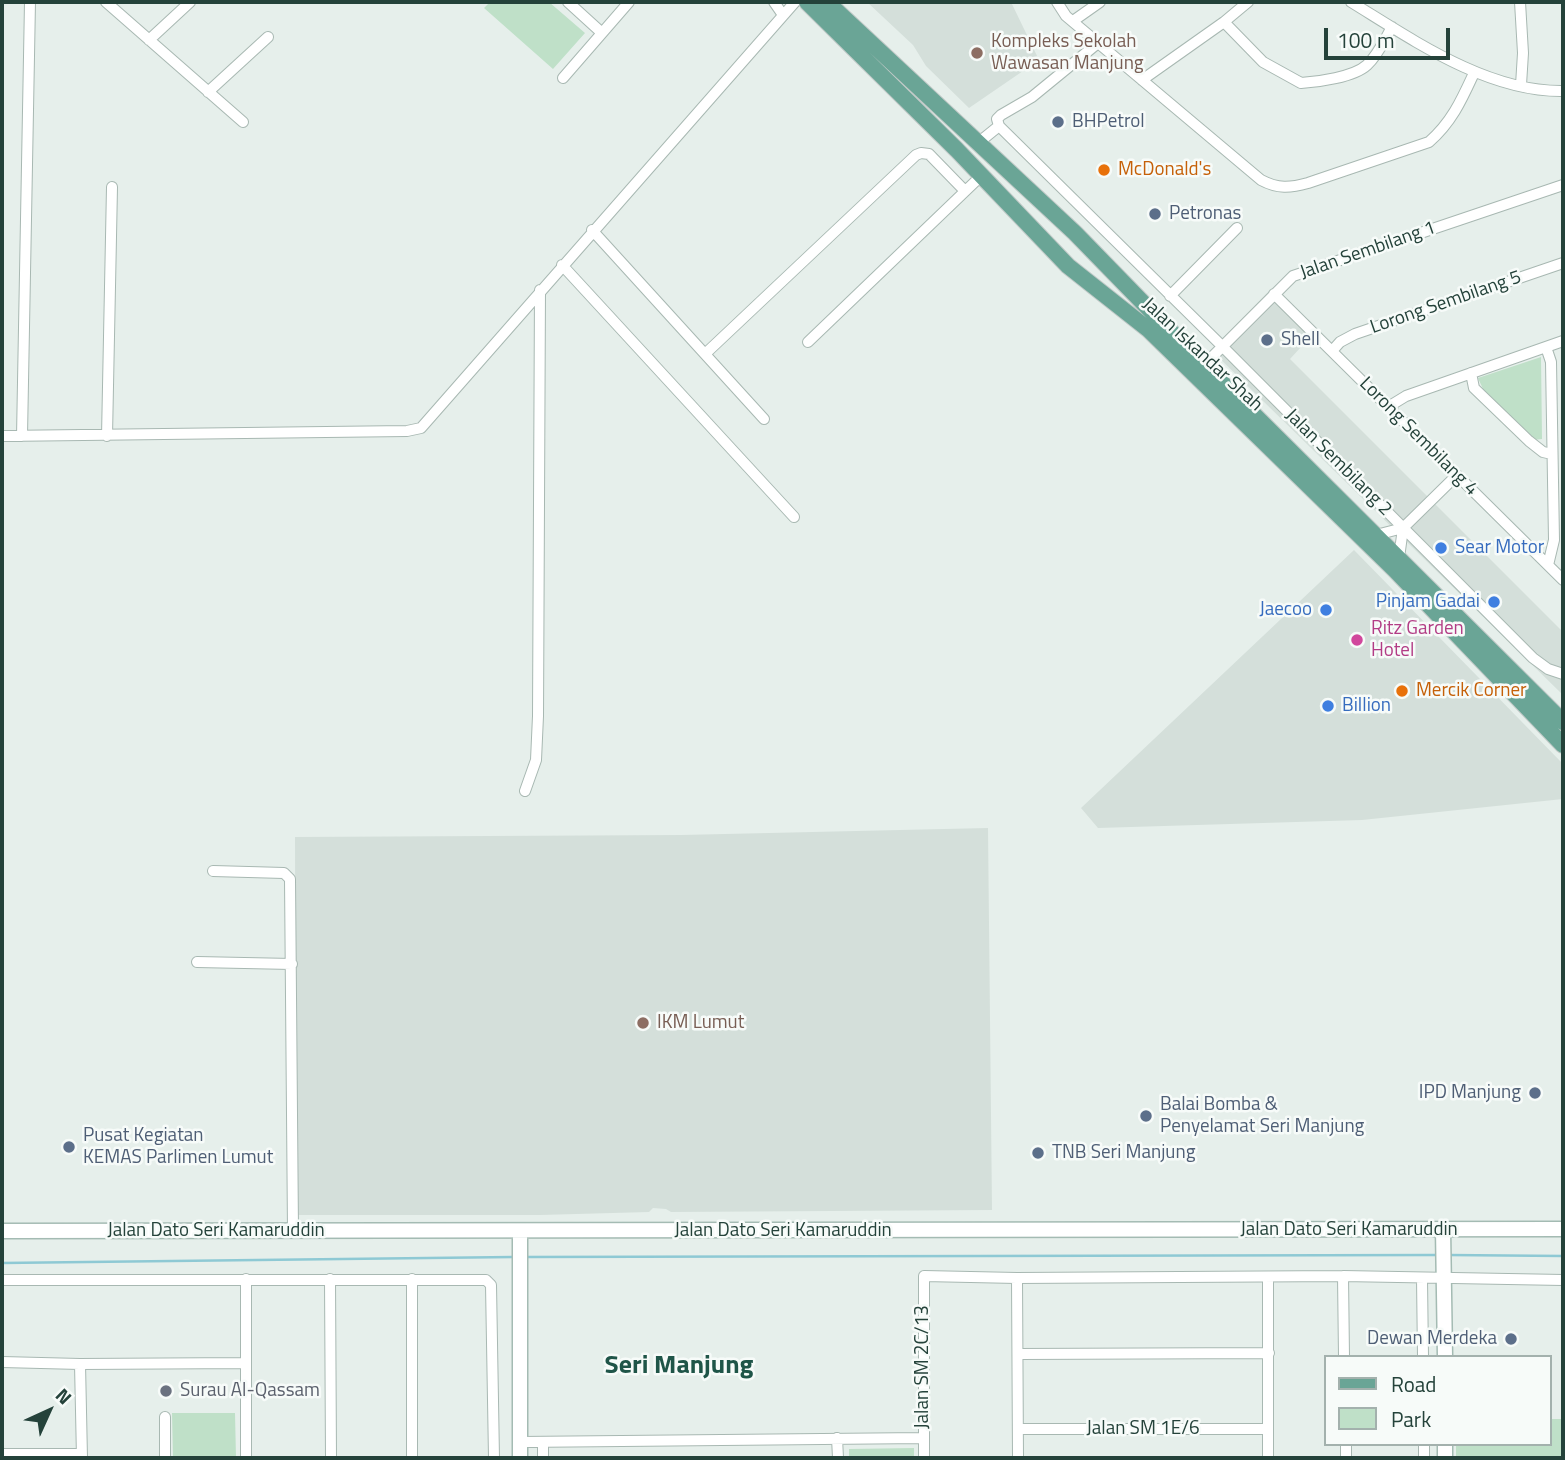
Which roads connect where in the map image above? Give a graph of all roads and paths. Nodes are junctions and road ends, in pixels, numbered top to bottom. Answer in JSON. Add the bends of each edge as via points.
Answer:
{"nodes":[{"id":1,"x":30,"y":2,"type":"edge"},
{"id":2,"x":106,"y":2,"type":"edge"},
{"id":3,"x":190,"y":2,"type":"edge"},
{"id":4,"x":568,"y":2,"type":"edge"},
{"id":5,"x":629,"y":2,"type":"edge"},
{"id":6,"x":774,"y":2,"type":"edge"},
{"id":7,"x":795,"y":2,"type":"edge"},
{"id":8,"x":807,"y":2,"type":"edge"},
{"id":9,"x":827,"y":2,"type":"edge"},
{"id":10,"x":1057,"y":2,"type":"edge"},
{"id":11,"x":1100,"y":2,"type":"edge"},
{"id":12,"x":1248,"y":2,"type":"edge"},
{"id":13,"x":1351,"y":2,"type":"edge"},
{"id":14,"x":1520,"y":2,"type":"edge"},
{"id":15,"x":783,"y":15,"type":"junction"},
{"id":16,"x":1073,"y":21,"type":"junction"},
{"id":17,"x":1224,"y":22,"type":"junction"},
{"id":18,"x":1392,"y":27,"type":"junction"},
{"id":19,"x":602,"y":33,"type":"junction"},
{"id":20,"x":268,"y":37,"type":"dead end"},
{"id":21,"x":149,"y":40,"type":"junction"},
{"id":22,"x":1098,"y":43,"type":"junction"},
{"id":23,"x":1474,"y":73,"type":"junction"},
{"id":24,"x":563,"y":78,"type":"dead end"},
{"id":25,"x":1142,"y":80,"type":"junction"},
{"id":26,"x":1521,"y":85,"type":"junction"},
{"id":27,"x":1563,"y":91,"type":"edge"},
{"id":28,"x":208,"y":92,"type":"junction"},
{"id":29,"x":243,"y":122,"type":"dead end"},
{"id":30,"x":999,"y":126,"type":"junction"},
{"id":31,"x":978,"y":143,"type":"junction"},
{"id":32,"x":981,"y":176,"type":"junction"},
{"id":33,"x":1563,"y":185,"type":"edge"},
{"id":34,"x":112,"y":187,"type":"dead end"},
{"id":35,"x":965,"y":191,"type":"junction"},
{"id":36,"x":1057,"y":216,"type":"junction"},
{"id":37,"x":1237,"y":228,"type":"dead end"},
{"id":38,"x":592,"y":230,"type":"junction"},
{"id":39,"x":1042,"y":240,"type":"junction"},
{"id":40,"x":1098,"y":256,"type":"junction"},
{"id":41,"x":1563,"y":263,"type":"edge"},
{"id":42,"x":562,"y":265,"type":"junction"},
{"id":43,"x":1079,"y":276,"type":"junction"},
{"id":44,"x":540,"y":290,"type":"junction"},
{"id":45,"x":1274,"y":294,"type":"junction"},
{"id":46,"x":1170,"y":296,"type":"junction"},
{"id":47,"x":1563,"y":341,"type":"edge"},
{"id":48,"x":808,"y":342,"type":"dead end"},
{"id":49,"x":1222,"y":346,"type":"junction"},
{"id":50,"x":1546,"y":346,"type":"junction"},
{"id":51,"x":1332,"y":351,"type":"junction"},
{"id":52,"x":705,"y":354,"type":"junction"},
{"id":53,"x":1203,"y":365,"type":"junction"},
{"id":54,"x":1471,"y":373,"type":"junction"},
{"id":55,"x":1388,"y":407,"type":"junction"},
{"id":56,"x":764,"y":418,"type":"dead end"},
{"id":57,"x":2,"y":436,"type":"edge"},
{"id":58,"x":22,"y":436,"type":"junction"},
{"id":59,"x":107,"y":436,"type":"junction"},
{"id":60,"x":1552,"y":454,"type":"junction"},
{"id":61,"x":1457,"y":475,"type":"junction"},
{"id":62,"x":794,"y":517,"type":"dead end"},
{"id":63,"x":1403,"y":528,"type":"junction"},
{"id":64,"x":1376,"y":535,"type":"junction"},
{"id":65,"x":1399,"y":558,"type":"junction"},
{"id":66,"x":1548,"y":565,"type":"junction"},
{"id":67,"x":1563,"y":580,"type":"edge"},
{"id":68,"x":1563,"y":674,"type":"edge"},
{"id":69,"x":1563,"y":722,"type":"edge"},
{"id":70,"x":1563,"y":745,"type":"edge"},
{"id":71,"x":525,"y":791,"type":"dead end"},
{"id":72,"x":214,"y":871,"type":"dead end"},
{"id":73,"x":197,"y":962,"type":"dead end"},
{"id":74,"x":292,"y":964,"type":"junction"},
{"id":75,"x":1443,"y":1229,"type":"junction"},
{"id":76,"x":1563,"y":1229,"type":"edge"},
{"id":77,"x":2,"y":1231,"type":"edge"},
{"id":78,"x":293,"y":1231,"type":"junction"},
{"id":79,"x":520,"y":1231,"type":"junction"},
{"id":80,"x":1343,"y":1276,"type":"junction"},
{"id":81,"x":1268,"y":1277,"type":"junction"},
{"id":82,"x":246,"y":1279,"type":"junction"},
{"id":83,"x":330,"y":1279,"type":"junction"},
{"id":84,"x":412,"y":1279,"type":"junction"},
{"id":85,"x":1017,"y":1279,"type":"junction"},
{"id":86,"x":1422,"y":1279,"type":"junction"},
{"id":87,"x":1444,"y":1279,"type":"junction"},
{"id":88,"x":2,"y":1280,"type":"edge"},
{"id":89,"x":1563,"y":1280,"type":"edge"},
{"id":90,"x":1269,"y":1353,"type":"junction"},
{"id":91,"x":1019,"y":1354,"type":"junction"},
{"id":92,"x":1344,"y":1355,"type":"edge"},
{"id":93,"x":1423,"y":1355,"type":"edge"},
{"id":94,"x":1445,"y":1355,"type":"edge"},
{"id":95,"x":2,"y":1362,"type":"edge"},
{"id":96,"x":246,"y":1363,"type":"junction"},
{"id":97,"x":80,"y":1364,"type":"junction"},
{"id":98,"x":165,"y":1418,"type":"dead end"},
{"id":99,"x":1018,"y":1429,"type":"junction"},
{"id":100,"x":1268,"y":1429,"type":"junction"},
{"id":101,"x":837,"y":1438,"type":"junction"},
{"id":102,"x":923,"y":1438,"type":"junction"},
{"id":103,"x":520,"y":1442,"type":"junction"},
{"id":104,"x":543,"y":1442,"type":"junction"},
{"id":105,"x":2,"y":1454,"type":"edge"},
{"id":106,"x":82,"y":1456,"type":"edge"},
{"id":107,"x":165,"y":1458,"type":"edge"},
{"id":108,"x":246,"y":1458,"type":"edge"},
{"id":109,"x":331,"y":1458,"type":"edge"},
{"id":110,"x":412,"y":1458,"type":"edge"},
{"id":111,"x":495,"y":1458,"type":"edge"},
{"id":112,"x":520,"y":1458,"type":"edge"},
{"id":113,"x":543,"y":1458,"type":"edge"},
{"id":114,"x":838,"y":1458,"type":"edge"},
{"id":115,"x":924,"y":1458,"type":"edge"},
{"id":116,"x":1017,"y":1458,"type":"edge"},
{"id":117,"x":1268,"y":1458,"type":"edge"}],
"edges":[{"from":1,"to":58,"type":"street"},
{"from":2,"to":21,"type":"street"},
{"from":3,"to":21,"type":"street"},
{"from":4,"to":19,"type":"street"},
{"from":5,"to":19,"type":"street"},
{"from":6,"to":15,"type":"street"},
{"from":7,"to":15,"type":"street"},
{"from":8,"to":32,"type":"main road","name":"Jalan Iskandar Shah"},
{"from":9,"to":31,"type":"main road","name":"Jalan Iskandar Shah"},
{"from":10,"to":16,"type":"street"},
{"from":11,"to":16,"type":"street"},
{"from":12,"to":17,"type":"street"},
{"from":13,"to":18,"type":"street"},
{"from":14,"to":26,"type":"street"},
{"from":15,"to":38,"type":"street"},
{"from":16,"to":22,"type":"street"},
{"from":17,"to":18,"type":"street","via":[[1263,62],[1301,83],[1367,66]]},
{"from":17,"to":25,"type":"street"},
{"from":18,"to":23,"type":"street"},
{"from":19,"to":24,"type":"street"},
{"from":20,"to":28,"type":"street"},
{"from":21,"to":28,"type":"street"},
{"from":22,"to":25,"type":"street"},
{"from":22,"to":30,"type":"street","via":[[1032,97],[1001,115]]},
{"from":23,"to":25,"type":"street","via":[[1457,111],[1429,142],[1292,188],[1275,188],[1261,180]]},
{"from":23,"to":26,"type":"street"},
{"from":26,"to":27,"type":"street"},
{"from":28,"to":29,"type":"street"},
{"from":30,"to":31,"type":"street"},
{"from":30,"to":46,"type":"street","name":"Jalan Sembilang 2"},
{"from":31,"to":36,"type":"main road","name":"Jalan Iskandar Shah"},
{"from":32,"to":35,"type":"street"},
{"from":32,"to":39,"type":"main road","name":"Jalan Iskandar Shah"},
{"from":33,"to":45,"type":"street","name":"Jalan Sembilang 1","via":[[1305,270]]},
{"from":34,"to":59,"type":"street"},
{"from":35,"to":48,"type":"street"},
{"from":35,"to":52,"type":"street","via":[[929,154],[916,155]]},
{"from":36,"to":39,"type":"main road","via":[[1064,237],[1055,243]]},
{"from":36,"to":40,"type":"main road","name":"Jalan Iskandar Shah"},
{"from":37,"to":46,"type":"street"},
{"from":38,"to":42,"type":"street"},
{"from":38,"to":52,"type":"street"},
{"from":39,"to":43,"type":"main road","name":"Jalan Iskandar Shah"},
{"from":40,"to":43,"type":"main road","via":[[1077,251],[1073,265]]},
{"from":40,"to":53,"type":"main road","name":"Jalan Iskandar Shah"},
{"from":41,"to":51,"type":"street","name":"Lorong Sembilang 5","via":[[1355,334]]},
{"from":42,"to":44,"type":"street"},
{"from":42,"to":62,"type":"street"},
{"from":43,"to":70,"type":"main road","name":"Jalan Iskandar Shah","via":[[1149,330],[1394,569]]},
{"from":44,"to":59,"type":"street","via":[[421,428]]},
{"from":44,"to":71,"type":"street","via":[[538,716],[536,760]]},
{"from":45,"to":49,"type":"street","name":"Jalan Sembilang 1"},
{"from":45,"to":51,"type":"street","name":"Lorong Sembilang 4"},
{"from":46,"to":49,"type":"street","name":"Jalan Sembilang 2"},
{"from":47,"to":50,"type":"street"},
{"from":49,"to":53,"type":"street","name":"Jalan Sembilang 1"},
{"from":49,"to":63,"type":"street","name":"Jalan Sembilang 2"},
{"from":50,"to":54,"type":"street"},
{"from":50,"to":60,"type":"street"},
{"from":51,"to":55,"type":"street","name":"Lorong Sembilang 4"},
{"from":52,"to":56,"type":"street"},
{"from":53,"to":64,"type":"main road","name":"Jalan Iskandar Shah"},
{"from":54,"to":55,"type":"street"},
{"from":54,"to":60,"type":"street","via":[[1474,388],[1529,441]]},
{"from":55,"to":61,"type":"street","name":"Lorong Sembilang 4"},
{"from":57,"to":58,"type":"street"},
{"from":58,"to":59,"type":"street"},
{"from":60,"to":66,"type":"street","via":[[1553,548]]},
{"from":61,"to":63,"type":"street"},
{"from":61,"to":66,"type":"street","name":"Lorong Sembilang 4"},
{"from":63,"to":64,"type":"street"},
{"from":63,"to":65,"type":"street"},
{"from":63,"to":68,"type":"street","name":"Jalan Sembilang 2","via":[[1540,664]]},
{"from":64,"to":65,"type":"main road","name":"Jalan Iskandar Shah"},
{"from":65,"to":69,"type":"main road","name":"Jalan Iskandar Shah"},
{"from":66,"to":67,"type":"street","name":"Lorong Sembilang 4"},
{"from":72,"to":74,"type":"street","via":[[289,875]]},
{"from":73,"to":74,"type":"street"},
{"from":74,"to":78,"type":"street"},
{"from":75,"to":76,"type":"street","name":"Jalan Dato Seri Kamaruddin"},
{"from":75,"to":79,"type":"street","name":"Jalan Dato Seri Kamaruddin"},
{"from":75,"to":87,"type":"street"},
{"from":77,"to":78,"type":"street","name":"Jalan Dato Seri Kamaruddin"},
{"from":78,"to":79,"type":"street","name":"Jalan Dato Seri Kamaruddin"},
{"from":79,"to":103,"type":"street"},
{"from":80,"to":81,"type":"street"},
{"from":80,"to":86,"type":"street"},
{"from":80,"to":92,"type":"street"},
{"from":81,"to":85,"type":"street"},
{"from":81,"to":90,"type":"street"},
{"from":82,"to":83,"type":"street"},
{"from":82,"to":88,"type":"street"},
{"from":82,"to":96,"type":"street"},
{"from":83,"to":84,"type":"street"},
{"from":83,"to":109,"type":"street"},
{"from":84,"to":110,"type":"street"},
{"from":84,"to":111,"type":"street","via":[[489,1281]]},
{"from":85,"to":91,"type":"street"},
{"from":85,"to":102,"type":"street","name":"Jalan SM 2C/13","via":[[924,1276]]},
{"from":86,"to":87,"type":"street"},
{"from":86,"to":93,"type":"street"},
{"from":87,"to":89,"type":"street"},
{"from":87,"to":94,"type":"street"},
{"from":90,"to":91,"type":"street"},
{"from":90,"to":100,"type":"street"},
{"from":91,"to":99,"type":"street"},
{"from":95,"to":97,"type":"street"},
{"from":96,"to":97,"type":"street"},
{"from":96,"to":108,"type":"street"},
{"from":97,"to":106,"type":"street"},
{"from":98,"to":107,"type":"street"},
{"from":99,"to":100,"type":"street","name":"Jalan SM 1E/6"},
{"from":99,"to":116,"type":"street"},
{"from":100,"to":117,"type":"street"},
{"from":101,"to":102,"type":"street"},
{"from":101,"to":104,"type":"street"},
{"from":101,"to":114,"type":"street"},
{"from":102,"to":115,"type":"street","name":"Jalan SM 2C/13"},
{"from":103,"to":104,"type":"street"},
{"from":103,"to":112,"type":"street"},
{"from":104,"to":113,"type":"street"},
{"from":105,"to":106,"type":"street"}]}
